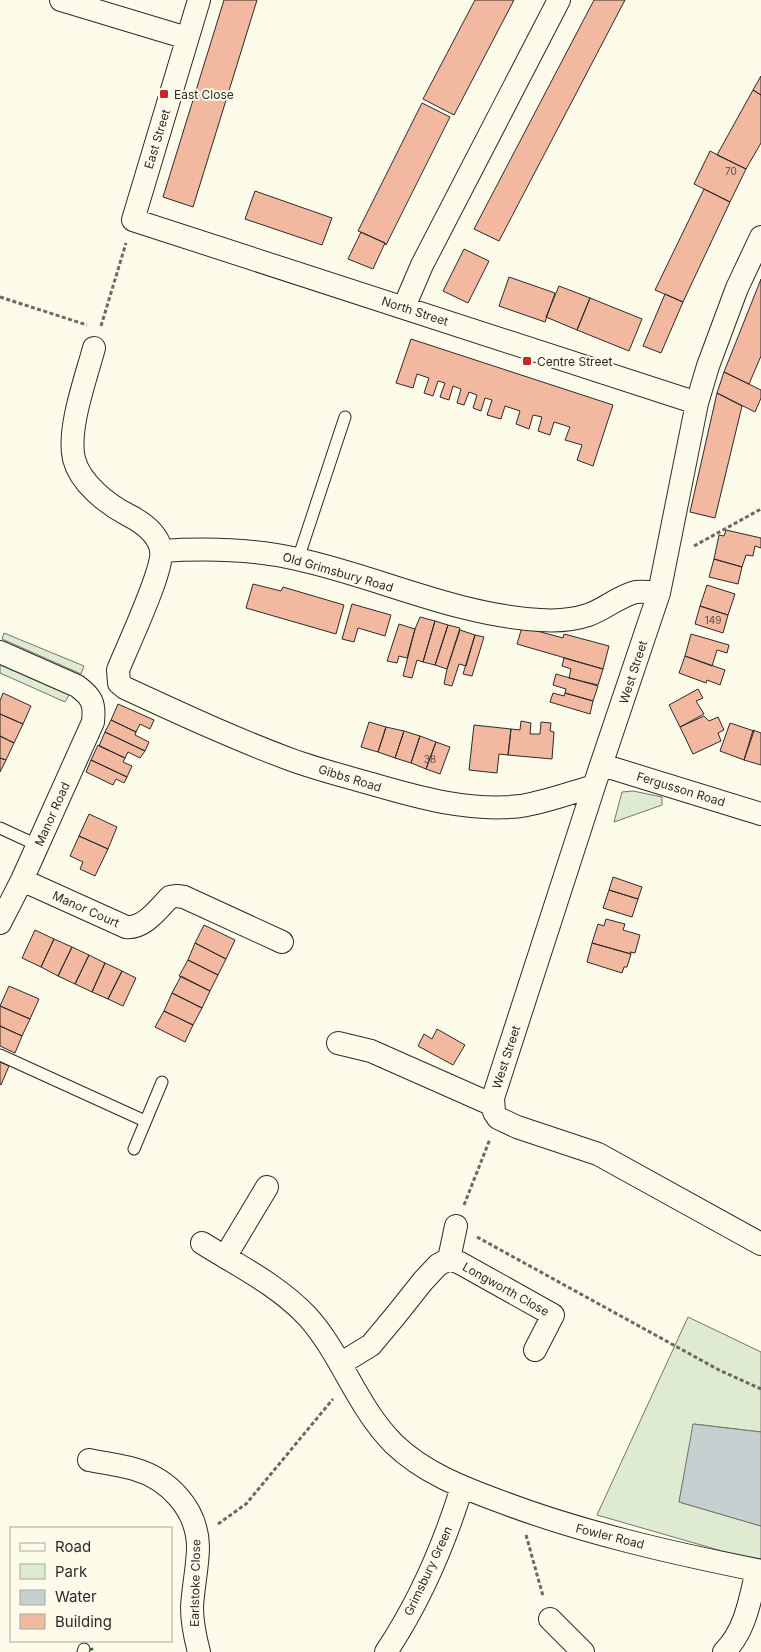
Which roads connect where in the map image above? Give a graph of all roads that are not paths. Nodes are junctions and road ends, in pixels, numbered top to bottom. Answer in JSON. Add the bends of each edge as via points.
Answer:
{"nodes":[{"id":1,"x":61,"y":0,"type":"edge"},
{"id":2,"x":199,"y":0,"type":"edge"},
{"id":3,"x":559,"y":0,"type":"edge"},
{"id":4,"x":187,"y":38,"type":"junction"},
{"id":5,"x":133,"y":220,"type":"joint"},
{"id":6,"x":761,"y":237,"type":"edge"},
{"id":7,"x":404,"y":307,"type":"junction"},
{"id":8,"x":97,"y":338,"type":"road end"},
{"id":9,"x":697,"y":403,"type":"junction"},
{"id":10,"x":345,"y":417,"type":"dead end"},
{"id":11,"x":162,"y":551,"type":"junction"},
{"id":12,"x":298,"y":559,"type":"junction"},
{"id":13,"x":659,"y":593,"type":"junction"},
{"id":14,"x":0,"y":652,"type":"edge"},
{"id":15,"x":602,"y":765,"type":"junction"},
{"id":16,"x":594,"y":786,"type":"junction"},
{"id":17,"x":761,"y":814,"type":"edge"},
{"id":18,"x":0,"y":828,"type":"edge"},
{"id":19,"x":37,"y":845,"type":"junction"},
{"id":20,"x":22,"y":880,"type":"junction"},
{"id":21,"x":0,"y":923,"type":"edge"},
{"id":22,"x":282,"y":942,"type":"dead end"},
{"id":23,"x":338,"y":1042,"type":"dead end"},
{"id":24,"x":0,"y":1055,"type":"edge"},
{"id":25,"x":162,"y":1082,"type":"dead end"},
{"id":26,"x":496,"y":1111,"type":"junction"},
{"id":27,"x":145,"y":1121,"type":"junction"},
{"id":28,"x":134,"y":1149,"type":"dead end"},
{"id":29,"x":267,"y":1187,"type":"dead end"},
{"id":30,"x":456,"y":1226,"type":"road end"},
{"id":31,"x":202,"y":1243,"type":"dead end"},
{"id":32,"x":761,"y":1244,"type":"edge"},
{"id":33,"x":225,"y":1257,"type":"junction"},
{"id":34,"x":449,"y":1259,"type":"junction"},
{"id":35,"x":535,"y":1350,"type":"dead end"},
{"id":36,"x":344,"y":1372,"type":"junction"},
{"id":37,"x":90,"y":1460,"type":"dead end"},
{"id":38,"x":462,"y":1487,"type":"junction"},
{"id":39,"x":759,"y":1570,"type":"edge"},
{"id":40,"x":550,"y":1619,"type":"road end"},
{"id":41,"x":199,"y":1652,"type":"edge"},
{"id":42,"x":386,"y":1652,"type":"edge"},
{"id":43,"x":583,"y":1652,"type":"edge"},
{"id":44,"x":724,"y":1652,"type":"edge"}],
"edges":[{"from":1,"to":4,"type":"street"},
{"from":2,"to":4,"type":"street","name":"East Street"},
{"from":3,"to":7,"type":"street","via":[[422,265]]},
{"from":4,"to":5,"type":"street","name":"East Street"},
{"from":5,"to":7,"type":"street","name":"North Street"},
{"from":6,"to":9,"type":"street","name":"West Street","via":[[724,323]]},
{"from":7,"to":9,"type":"street","name":"North Street"},
{"from":8,"to":11,"type":"street","via":[[74,425],[74,460],[102,498],[151,530]]},
{"from":9,"to":13,"type":"street","name":"West Street"},
{"from":10,"to":12,"type":"lane"},
{"from":11,"to":12,"type":"street","name":"Old Grimsbury Road","via":[[234,551]]},
{"from":11,"to":16,"type":"street","name":"Gibbs Road","via":[[155,581],[118,670],[119,683],[125,688],[290,759],[437,801],[467,806],[521,806]]},
{"from":12,"to":13,"type":"street","name":"Old Grimsbury Road","via":[[473,610],[540,620],[575,618],[635,592]]},
{"from":13,"to":15,"type":"street","name":"West Street"},
{"from":14,"to":19,"type":"street","name":"Manor Road","via":[[77,686],[93,702],[93,722]]},
{"from":15,"to":16,"type":"street","name":"West Street"},
{"from":15,"to":17,"type":"street","name":"Fergusson Road"},
{"from":16,"to":26,"type":"street","name":"West Street","via":[[493,1098]]},
{"from":18,"to":19,"type":"lane"},
{"from":19,"to":20,"type":"street","name":"Manor Road"},
{"from":20,"to":21,"type":"street","name":"Manor Road"},
{"from":20,"to":22,"type":"street","name":"Manor Court","via":[[126,927],[140,925],[170,897],[177,896]]},
{"from":23,"to":26,"type":"street","name":"West Street","via":[[371,1051]]},
{"from":24,"to":27,"type":"lane"},
{"from":25,"to":27,"type":"lane"},
{"from":26,"to":32,"type":"street","name":"West Street","via":[[517,1127],[598,1154]]},
{"from":27,"to":28,"type":"lane"},
{"from":29,"to":33,"type":"street"},
{"from":30,"to":34,"type":"street","name":"Longworth Close"},
{"from":31,"to":33,"type":"street"},
{"from":33,"to":36,"type":"street","via":[[280,1292],[308,1316]]},
{"from":34,"to":35,"type":"street","name":"Longworth Close","via":[[553,1315]]},
{"from":34,"to":36,"type":"street","name":"Longworth Close","via":[[438,1264],[371,1345]]},
{"from":36,"to":38,"type":"street","via":[[361,1402],[394,1444],[414,1461]]},
{"from":37,"to":41,"type":"street","name":"Earlstoke Close","via":[[136,1469],[175,1492],[188,1509],[196,1529],[198,1546],[192,1608],[193,1632]]},
{"from":38,"to":39,"type":"street","name":"Fowler Road","via":[[601,1535]]},
{"from":38,"to":42,"type":"street","name":"Grimsbury Green","via":[[436,1559],[417,1600]]},
{"from":39,"to":44,"type":"street","via":[[745,1618]]},
{"from":40,"to":43,"type":"street"}]}
